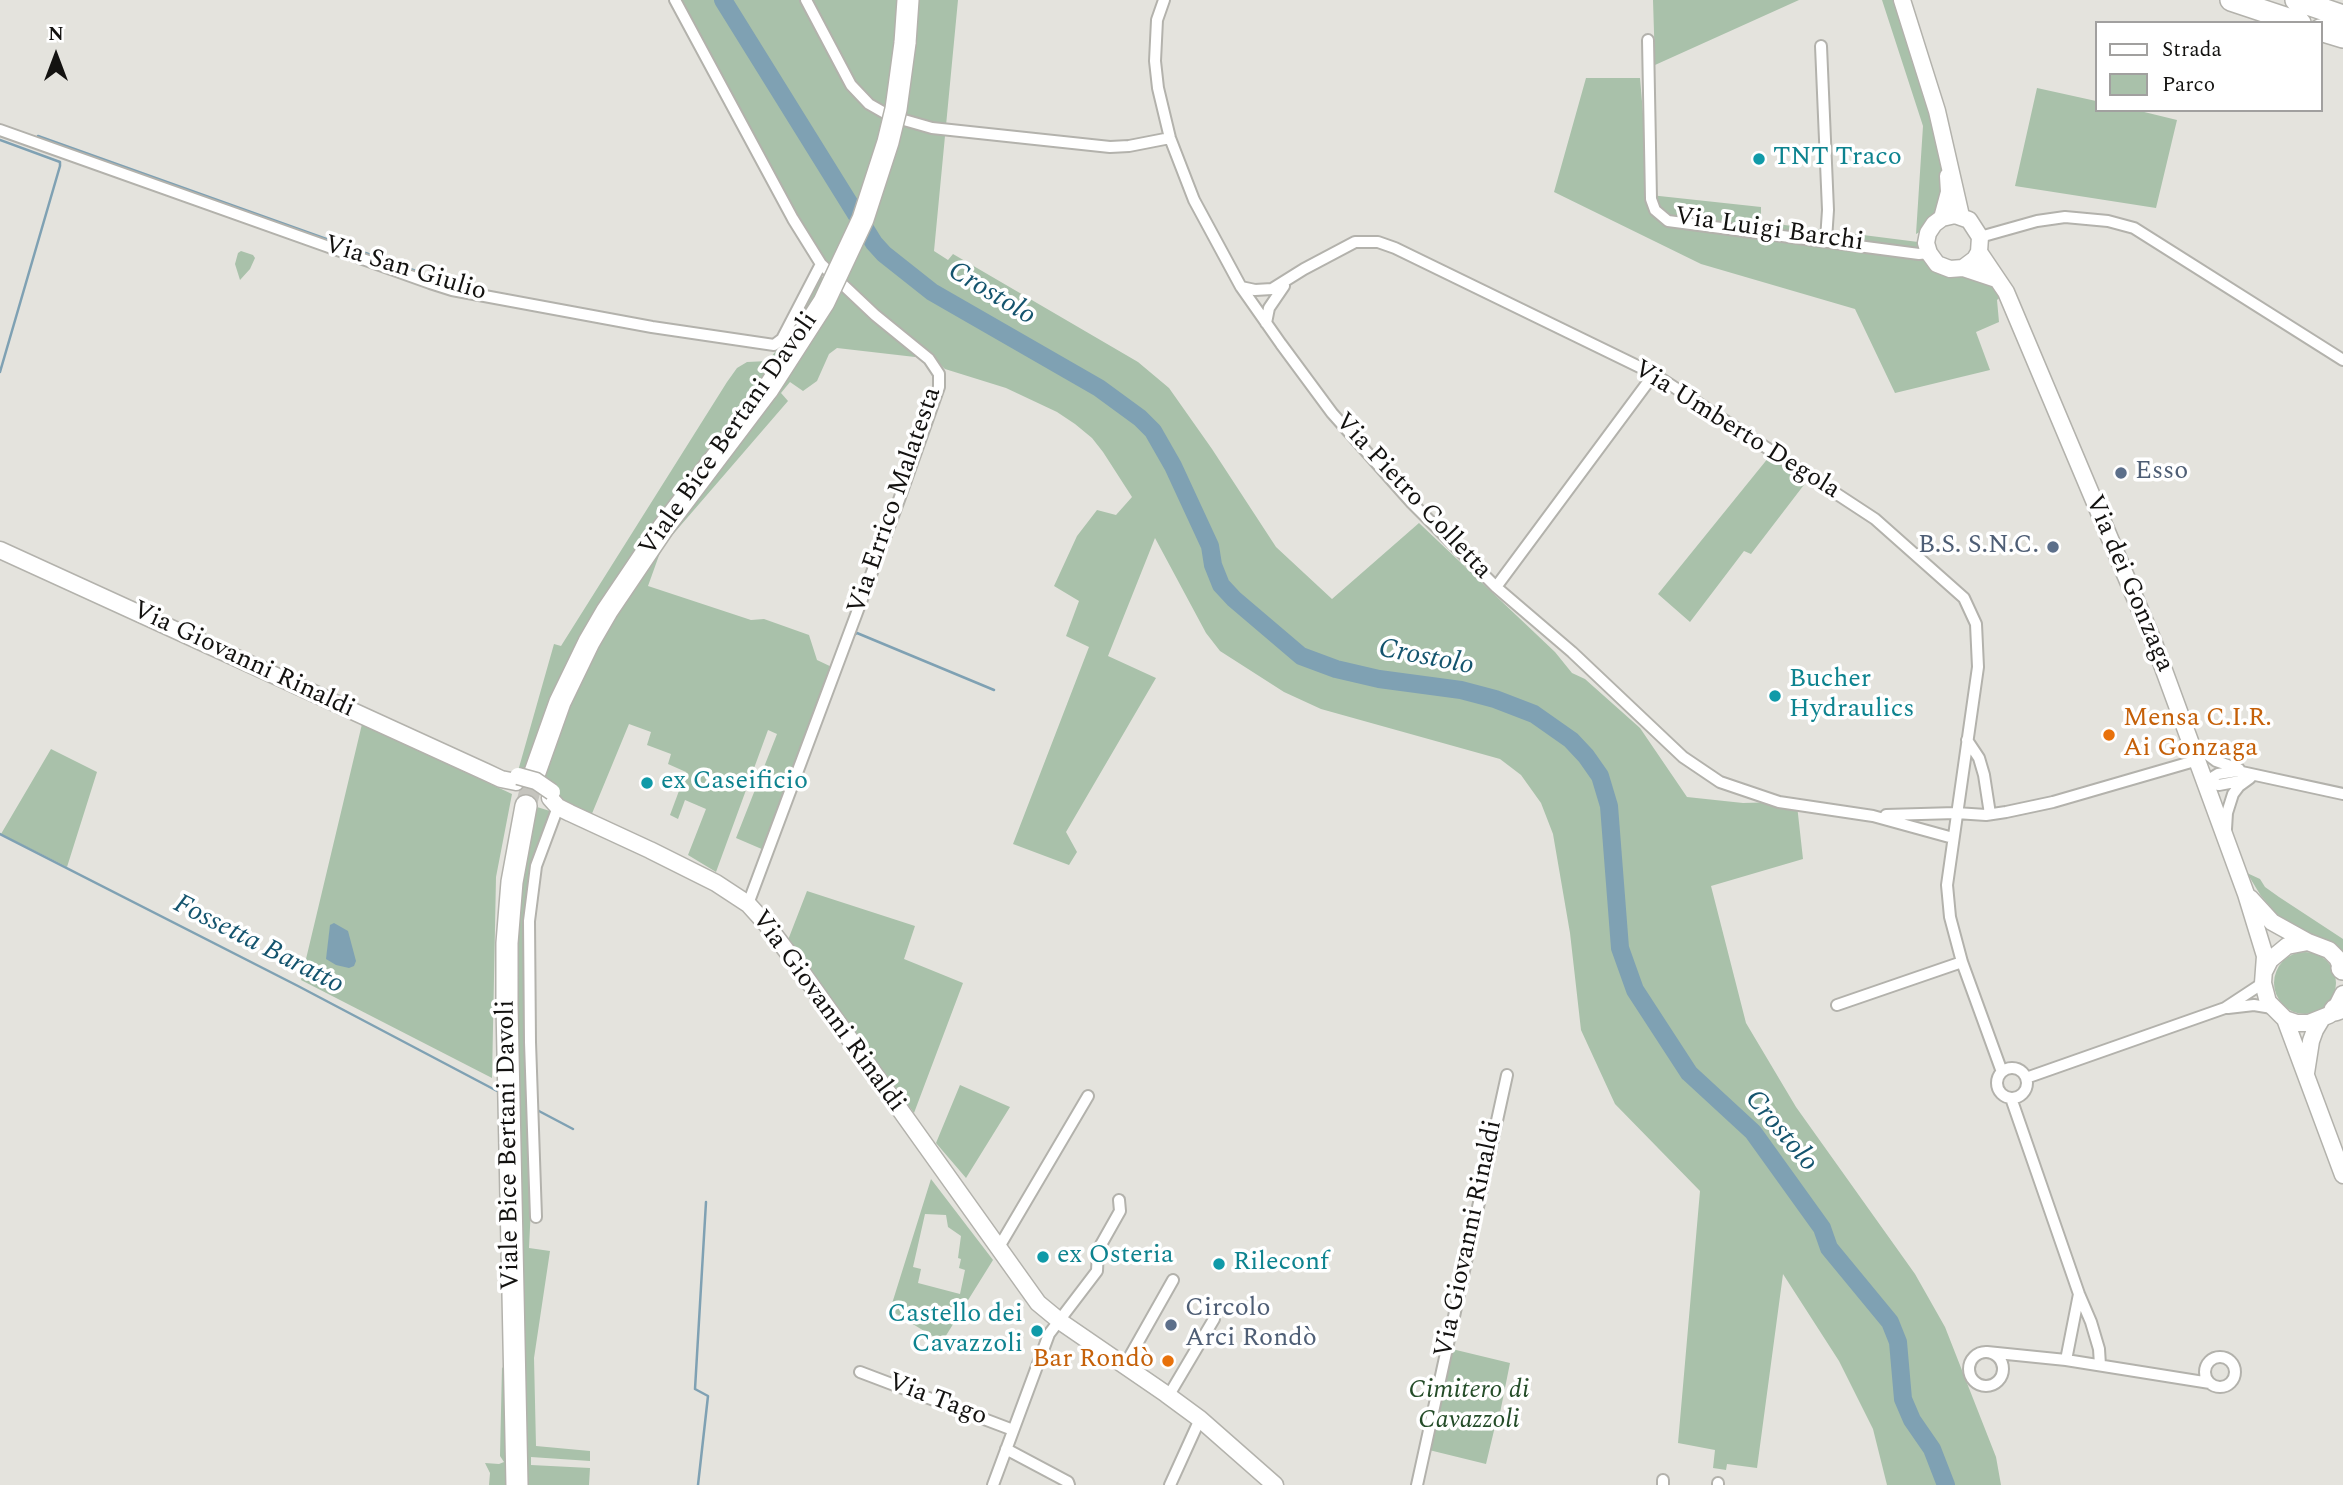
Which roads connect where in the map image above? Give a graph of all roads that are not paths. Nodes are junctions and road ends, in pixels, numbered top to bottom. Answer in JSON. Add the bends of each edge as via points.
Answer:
{"nodes":[{"id":1,"x":675,"y":0,"type":"edge"},
{"id":2,"x":806,"y":0,"type":"edge"},
{"id":3,"x":908,"y":0,"type":"edge"},
{"id":4,"x":1157,"y":0,"type":"edge"},
{"id":5,"x":1164,"y":0,"type":"edge"},
{"id":6,"x":1902,"y":0,"type":"edge"},
{"id":7,"x":2231,"y":0,"type":"edge"},
{"id":8,"x":2296,"y":0,"type":"edge"},
{"id":9,"x":2343,"y":16,"type":"edge"},
{"id":10,"x":1157,"y":20,"type":"junction"},
{"id":11,"x":2294,"y":21,"type":"edge"},
{"id":12,"x":2322,"y":31,"type":"edge"},
{"id":13,"x":2343,"y":37,"type":"edge"},
{"id":14,"x":1648,"y":40,"type":"dead end"},
{"id":15,"x":1821,"y":46,"type":"dead end"},
{"id":16,"x":0,"y":130,"type":"edge"},
{"id":17,"x":1170,"y":138,"type":"junction"},
{"id":18,"x":1946,"y":153,"type":"junction"},
{"id":19,"x":1961,"y":216,"type":"junction"},
{"id":20,"x":1942,"y":218,"type":"junction"},
{"id":21,"x":1826,"y":240,"type":"junction"},
{"id":22,"x":1980,"y":245,"type":"junction"},
{"id":23,"x":1928,"y":253,"type":"junction"},
{"id":24,"x":821,"y":264,"type":"junction"},
{"id":25,"x":1963,"y":268,"type":"junction"},
{"id":26,"x":1291,"y":279,"type":"junction"},
{"id":27,"x":1996,"y":279,"type":"junction"},
{"id":28,"x":1241,"y":287,"type":"junction"},
{"id":29,"x":1266,"y":323,"type":"junction"},
{"id":30,"x":2343,"y":360,"type":"edge"},
{"id":31,"x":1654,"y":374,"type":"junction"},
{"id":32,"x":0,"y":550,"type":"edge"},
{"id":33,"x":1496,"y":587,"type":"junction"},
{"id":34,"x":1967,"y":740,"type":"junction"},
{"id":35,"x":2192,"y":743,"type":"junction"},
{"id":36,"x":2198,"y":760,"type":"junction"},
{"id":37,"x":522,"y":777,"type":"junction"},
{"id":38,"x":2256,"y":777,"type":"junction"},
{"id":39,"x":2206,"y":782,"type":"junction"},
{"id":40,"x":2343,"y":794,"type":"edge"},
{"id":41,"x":558,"y":803,"type":"junction"},
{"id":42,"x":526,"y":806,"type":"tunnel mouth"},
{"id":43,"x":1956,"y":813,"type":"junction"},
{"id":44,"x":1990,"y":814,"type":"junction"},
{"id":45,"x":1873,"y":816,"type":"junction"},
{"id":46,"x":1953,"y":838,"type":"junction"},
{"id":47,"x":2228,"y":849,"type":"junction"},
{"id":48,"x":2246,"y":894,"type":"junction"},
{"id":49,"x":748,"y":904,"type":"junction"},
{"id":50,"x":2308,"y":942,"type":"junction"},
{"id":51,"x":1962,"y":962,"type":"junction"},
{"id":52,"x":2343,"y":969,"type":"edge"},
{"id":53,"x":2264,"y":976,"type":"junction"},
{"id":54,"x":1837,"y":1006,"type":"dead end"},
{"id":55,"x":2225,"y":1008,"type":"junction"},
{"id":56,"x":2336,"y":1008,"type":"edge"},
{"id":57,"x":2278,"y":1013,"type":"junction"},
{"id":58,"x":2002,"y":1072,"type":"junction"},
{"id":59,"x":2306,"y":1073,"type":"junction"},
{"id":60,"x":1507,"y":1075,"type":"dead end"},
{"id":61,"x":2026,"y":1078,"type":"junction"},
{"id":62,"x":1088,"y":1096,"type":"dead end"},
{"id":63,"x":2011,"y":1098,"type":"junction"},
{"id":64,"x":2343,"y":1175,"type":"edge"},
{"id":65,"x":1119,"y":1200,"type":"dead end"},
{"id":66,"x":536,"y":1217,"type":"dead end"},
{"id":67,"x":999,"y":1247,"type":"junction"},
{"id":68,"x":1173,"y":1280,"type":"dead end"},
{"id":69,"x":2079,"y":1294,"type":"junction"},
{"id":70,"x":1214,"y":1319,"type":"dead end"},
{"id":71,"x":1060,"y":1322,"type":"junction"},
{"id":72,"x":1987,"y":1352,"type":"junction"},
{"id":73,"x":2017,"y":1354,"type":"junction"},
{"id":74,"x":2066,"y":1360,"type":"junction"},
{"id":75,"x":1125,"y":1365,"type":"junction"},
{"id":76,"x":2100,"y":1365,"type":"junction"},
{"id":77,"x":2003,"y":1369,"type":"junction"},
{"id":78,"x":860,"y":1372,"type":"dead end"},
{"id":79,"x":2207,"y":1378,"type":"dead end"},
{"id":80,"x":1169,"y":1395,"type":"junction"},
{"id":81,"x":1200,"y":1419,"type":"junction"},
{"id":82,"x":1013,"y":1430,"type":"junction"},
{"id":83,"x":1006,"y":1448,"type":"junction"},
{"id":84,"x":517,"y":1469,"type":"edge"},
{"id":85,"x":993,"y":1485,"type":"edge"},
{"id":86,"x":1069,"y":1485,"type":"edge"},
{"id":87,"x":1170,"y":1485,"type":"edge"},
{"id":88,"x":1275,"y":1485,"type":"edge"},
{"id":89,"x":1416,"y":1485,"type":"edge"}],
"edges":[{"from":1,"to":24,"type":"street","name":"Via Errico Malatesta"},
{"from":2,"to":17,"type":"street","via":[[851,85],[869,104],[890,116],[932,128],[1110,147]]},
{"from":3,"to":37,"type":"highway","name":"Viale Bice Bertani Davoli","bridge":true,"via":[[888,142],[863,219],[824,302],[768,389],[607,611]]},
{"from":4,"to":10,"type":"street"},
{"from":5,"to":10,"type":"street","name":"Via Pietro Colletta"},
{"from":6,"to":18,"type":"main road"},
{"from":7,"to":11,"type":"highway"},
{"from":8,"to":9,"type":"highway"},
{"from":10,"to":17,"type":"street","name":"Via Pietro Colletta","via":[[1155,61]]},
{"from":12,"to":13,"type":"highway"},
{"from":14,"to":21,"type":"street","name":"Via Luigi Barchi","via":[[1651,198],[1655,210],[1668,221],[1682,224]]},
{"from":15,"to":21,"type":"street"},
{"from":16,"to":24,"type":"street","name":"Via San Giulio","via":[[430,283],[652,327],[774,345],[782,339]]},
{"from":17,"to":28,"type":"street","name":"Via Pietro Colletta","via":[[1194,200]]},
{"from":18,"to":19,"type":"main road"},
{"from":18,"to":20,"type":"main road","via":[[1949,191]]},
{"from":19,"to":20,"type":"main road"},
{"from":19,"to":22,"type":"main road","name":"Via dei Gonzaga","via":[[1969,220]]},
{"from":20,"to":23,"type":"main road","via":[[1928,233]]},
{"from":21,"to":23,"type":"street","name":"Via Luigi Barchi"},
{"from":22,"to":25,"type":"main road","via":[[1975,259]]},
{"from":22,"to":27,"type":"main road","name":"Via dei Gonzaga"},
{"from":22,"to":30,"type":"street","via":[[2037,221],[2065,217],[2134,228]]},
{"from":23,"to":25,"type":"main road","via":[[1937,264]]},
{"from":24,"to":49,"type":"street","name":"Via Errico Malatesta","via":[[929,359],[939,374],[939,387]]},
{"from":25,"to":27,"type":"main road"},
{"from":26,"to":28,"type":"street","name":"Via Umberto Degola","via":[[1272,289]]},
{"from":26,"to":29,"type":"street","name":"Via Umberto Degola","via":[[1269,308]]},
{"from":26,"to":31,"type":"street","name":"Via Umberto Degola","via":[[1350,244],[1384,244]]},
{"from":27,"to":35,"type":"main road","name":"Via dei Gonzaga","via":[[2006,292]]},
{"from":28,"to":29,"type":"street","name":"Via Pietro Colletta"},
{"from":29,"to":33,"type":"street","name":"Via Pietro Colletta","via":[[1341,423]]},
{"from":31,"to":33,"type":"street"},
{"from":31,"to":34,"type":"street","name":"Via Umberto Degola","via":[[1875,519],[1964,598],[1976,624],[1978,667]]},
{"from":32,"to":37,"type":"main road","name":"Via Giovanni Rinaldi","via":[[501,779]]},
{"from":33,"to":45,"type":"street","name":"Via Pietro Colletta","via":[[1573,652],[1683,757],[1720,782],[1785,803]]},
{"from":34,"to":43,"type":"street","name":"Via Umberto Degola"},
{"from":34,"to":44,"type":"street","via":[[1979,758]]},
{"from":35,"to":36,"type":"main road","name":"Via dei Gonzaga"},
{"from":35,"to":38,"type":"street","via":[[2216,761]]},
{"from":36,"to":39,"type":"main road","name":"Via dei Gonzaga"},
{"from":36,"to":44,"type":"street","name":"Via Pietro Colletta","via":[[2053,802]]},
{"from":37,"to":41,"type":"main road","name":"Via Giovanni Rinaldi"},
{"from":38,"to":39,"type":"street","via":[[2230,772]]},
{"from":38,"to":40,"type":"street"},
{"from":38,"to":47,"type":"street","via":[[2239,786],[2230,801]]},
{"from":39,"to":47,"type":"main road","name":"Via dei Gonzaga"},
{"from":41,"to":49,"type":"main road","name":"Via Giovanni Rinaldi","via":[[716,883]]},
{"from":41,"to":66,"type":"street","via":[[536,866],[529,921]]},
{"from":42,"to":84,"type":"highway","name":"Viale Bice Bertani Davoli","via":[[509,916],[507,1006]]},
{"from":43,"to":44,"type":"street","name":"Via Pietro Colletta"},
{"from":43,"to":45,"type":"street","name":"Via Pietro Colletta"},
{"from":43,"to":46,"type":"street","name":"Via Umberto Degola"},
{"from":45,"to":46,"type":"street","name":"Via Pietro Colletta"},
{"from":46,"to":51,"type":"street","name":"Via Umberto Degola","via":[[1947,885]]},
{"from":47,"to":48,"type":"main road","name":"Via dei Gonzaga"},
{"from":48,"to":50,"type":"main road","name":"Via dei Gonzaga","via":[[2272,922]]},
{"from":48,"to":53,"type":"main road","name":"Via dei Gonzaga","via":[[2265,956]]},
{"from":49,"to":67,"type":"main road","name":"Via Giovanni Rinaldi"},
{"from":50,"to":52,"type":"main road","name":"Via dei Gonzaga","via":[[2329,950]]},
{"from":50,"to":53,"type":"main road","via":[[2287,946],[2270,960]]},
{"from":51,"to":54,"type":"street"},
{"from":51,"to":58,"type":"street","name":"Via Umberto Degola"},
{"from":53,"to":55,"type":"street"},
{"from":53,"to":57,"type":"main road","name":"Via dei Gonzaga","via":[[2266,996]]},
{"from":55,"to":57,"type":"street","via":[[2254,1005]]},
{"from":55,"to":61,"type":"street"},
{"from":56,"to":57,"type":"main road","name":"Via dei Gonzaga","via":[[2309,1023],[2297,1023]]},
{"from":56,"to":59,"type":"main road","name":"Via dei Gonzaga","via":[[2315,1030]]},
{"from":57,"to":59,"type":"main road","name":"Via dei Gonzaga"},
{"from":58,"to":61,"type":"street","via":[[2016,1069]]},
{"from":58,"to":63,"type":"street","via":[[1997,1086]]},
{"from":59,"to":64,"type":"main road","name":"Via dei Gonzaga"},
{"from":60,"to":89,"type":"street","name":"Via Giovanni Rinaldi"},
{"from":61,"to":63,"type":"street","via":[[2024,1093]]},
{"from":62,"to":67,"type":"street"},
{"from":63,"to":69,"type":"street"},
{"from":65,"to":71,"type":"street","via":[[1120,1212],[1098,1250],[1097,1271]]},
{"from":67,"to":71,"type":"main road","name":"Via Giovanni Rinaldi","via":[[1038,1303]]},
{"from":68,"to":75,"type":"street"},
{"from":69,"to":74,"type":"street"},
{"from":69,"to":76,"type":"street","via":[[2098,1343]]},
{"from":70,"to":80,"type":"street"},
{"from":71,"to":75,"type":"main road","name":"Via Giovanni Rinaldi"},
{"from":71,"to":82,"type":"street","via":[[1049,1334]]},
{"from":72,"to":73,"type":"street"},
{"from":72,"to":77,"type":"street","via":[[1996,1356]]},
{"from":72,"to":77,"type":"street","via":[[1972,1360],[1974,1381],[1990,1385]]},
{"from":73,"to":74,"type":"street"},
{"from":73,"to":77,"type":"street"},
{"from":74,"to":76,"type":"street"},
{"from":75,"to":80,"type":"main road","name":"Via Giovanni Rinaldi"},
{"from":76,"to":79,"type":"street"},
{"from":78,"to":82,"type":"street","name":"Via Tago"},
{"from":80,"to":81,"type":"main road","name":"Via Giovanni Rinaldi"},
{"from":81,"to":87,"type":"street"},
{"from":81,"to":88,"type":"main road","name":"Via Giovanni Rinaldi"},
{"from":82,"to":83,"type":"street"},
{"from":83,"to":85,"type":"street"},
{"from":83,"to":86,"type":"street"}]}
